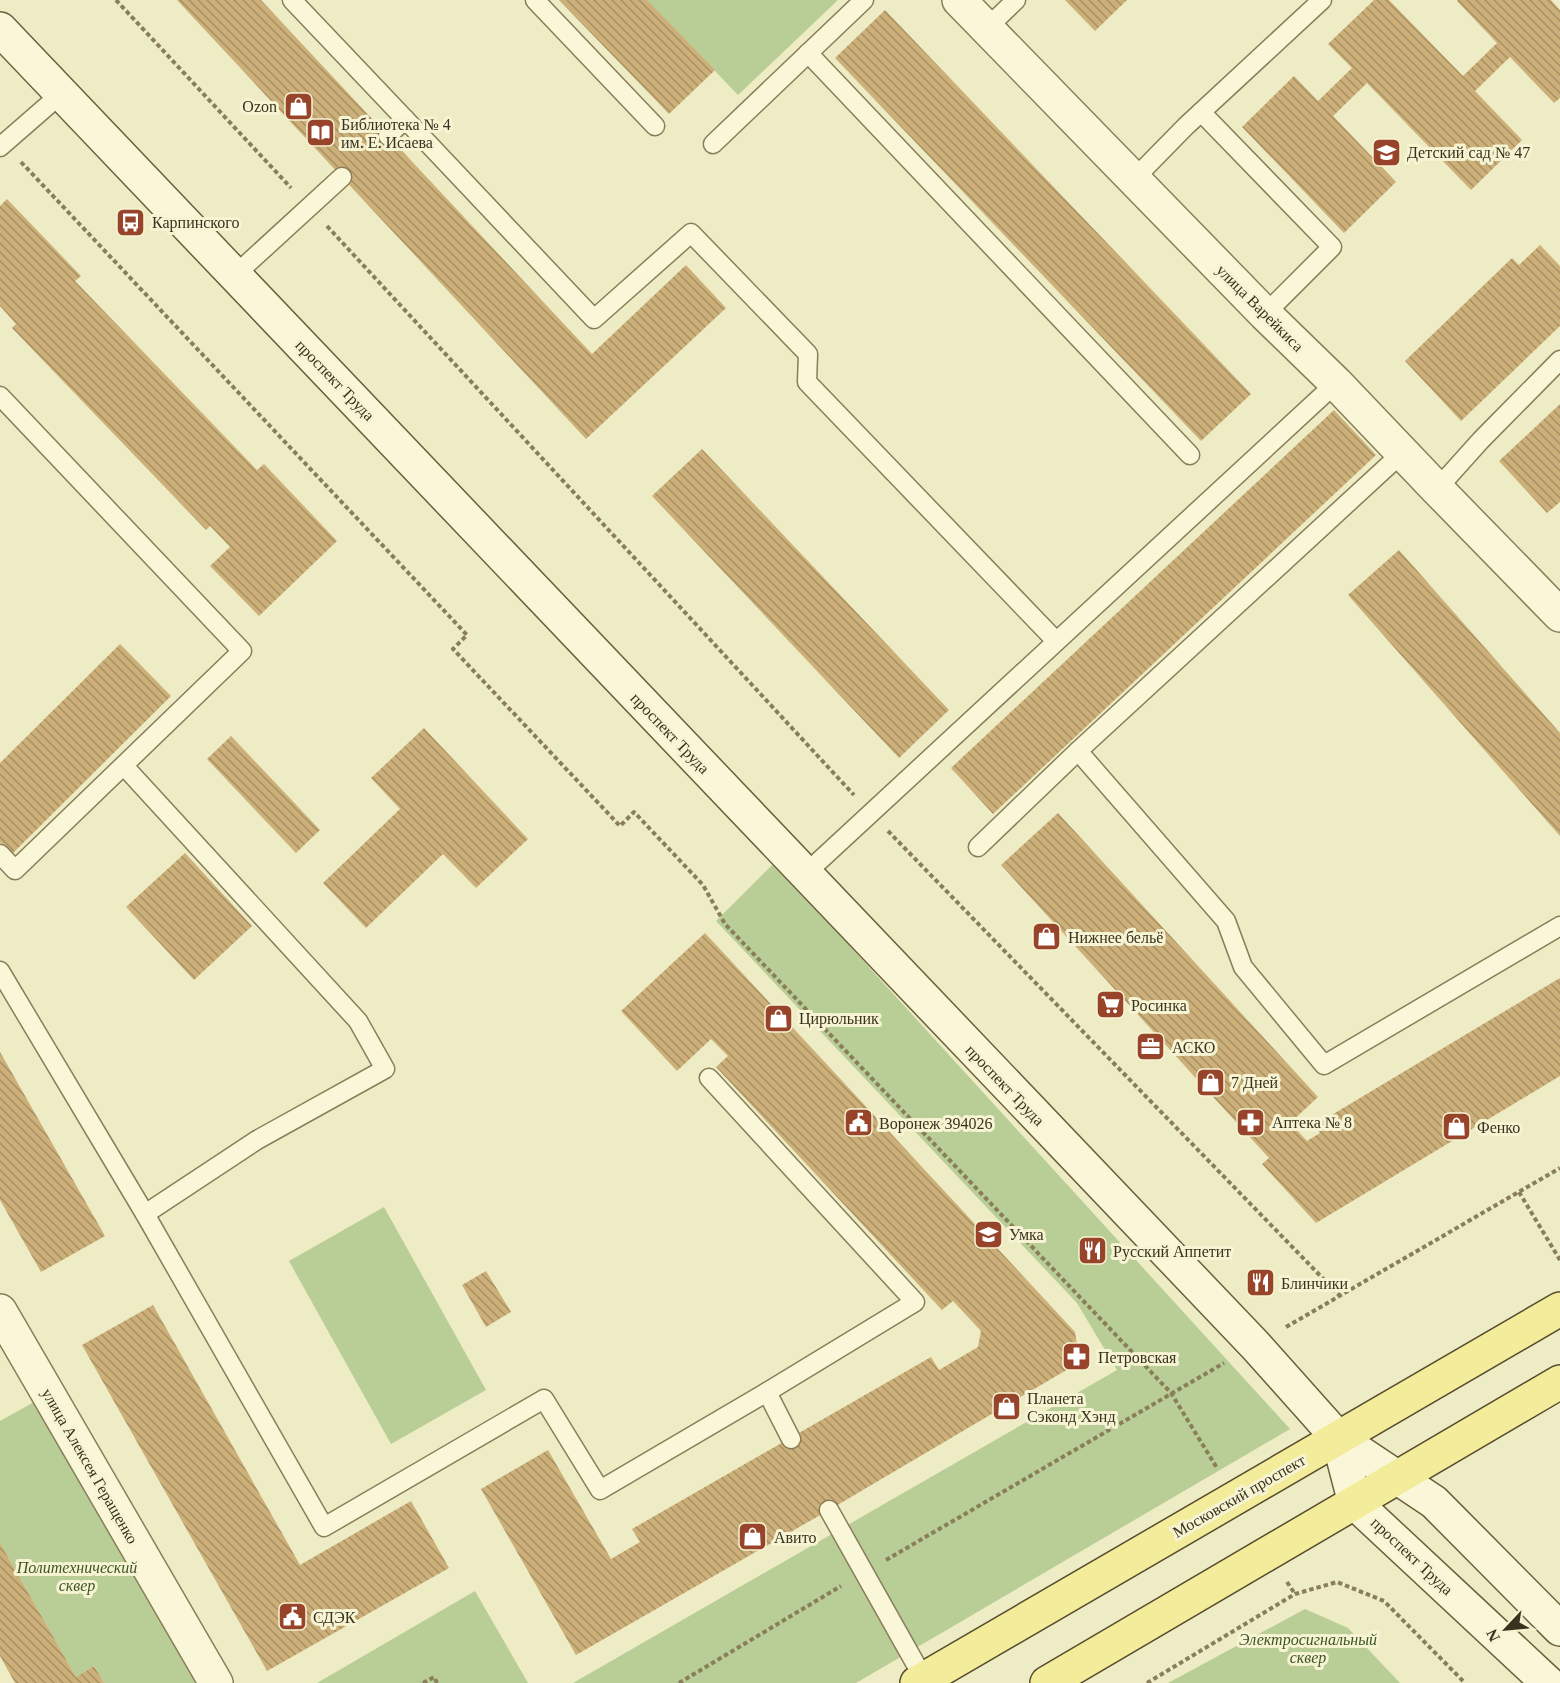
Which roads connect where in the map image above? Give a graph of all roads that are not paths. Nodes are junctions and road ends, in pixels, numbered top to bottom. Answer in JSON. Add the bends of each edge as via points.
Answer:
{"nodes":[{"id":1,"x":292,"y":0,"type":"edge"},
{"id":2,"x":535,"y":0,"type":"edge"},
{"id":3,"x":864,"y":0,"type":"edge"},
{"id":4,"x":959,"y":0,"type":"edge"},
{"id":5,"x":1016,"y":0,"type":"edge"},
{"id":6,"x":1322,"y":0,"type":"edge"},
{"id":7,"x":987,"y":28,"type":"junction"},
{"id":8,"x":0,"y":29,"type":"edge"},
{"id":9,"x":808,"y":53,"type":"junction"},
{"id":10,"x":62,"y":93,"type":"junction"},
{"id":11,"x":1201,"y":112,"type":"junction"},
{"id":12,"x":405,"y":119,"type":"junction"},
{"id":13,"x":655,"y":126,"type":"dead end"},
{"id":14,"x":388,"y":136,"type":"dead end"},
{"id":15,"x":713,"y":144,"type":"dead end"},
{"id":16,"x":2,"y":145,"type":"edge"},
{"id":17,"x":342,"y":177,"type":"dead end"},
{"id":18,"x":1133,"y":180,"type":"junction"},
{"id":19,"x":235,"y":275,"type":"junction"},
{"id":20,"x":1265,"y":314,"type":"junction"},
{"id":21,"x":1560,"y":360,"type":"edge"},
{"id":22,"x":1336,"y":383,"type":"junction"},
{"id":23,"x":0,"y":396,"type":"edge"},
{"id":24,"x":1402,"y":453,"type":"junction"},
{"id":25,"x":1190,"y":455,"type":"dead end"},
{"id":26,"x":1437,"y":489,"type":"junction"},
{"id":27,"x":1560,"y":615,"type":"edge"},
{"id":28,"x":1056,"y":641,"type":"junction"},
{"id":29,"x":1078,"y":752,"type":"junction"},
{"id":30,"x":124,"y":766,"type":"junction"},
{"id":31,"x":978,"y":847,"type":"dead end"},
{"id":32,"x":0,"y":854,"type":"edge"},
{"id":33,"x":804,"y":875,"type":"junction"},
{"id":34,"x":1560,"y":926,"type":"edge"},
{"id":35,"x":0,"y":972,"type":"edge"},
{"id":36,"x":709,"y":1078,"type":"dead end"},
{"id":37,"x":145,"y":1214,"type":"junction"},
{"id":38,"x":1560,"y":1309,"type":"edge"},
{"id":39,"x":0,"y":1311,"type":"edge"},
{"id":40,"x":1560,"y":1382,"type":"edge"},
{"id":41,"x":767,"y":1392,"type":"junction"},
{"id":42,"x":1338,"y":1438,"type":"junction"},
{"id":43,"x":791,"y":1439,"type":"dead end"},
{"id":44,"x":1398,"y":1478,"type":"junction"},
{"id":45,"x":1355,"y":1503,"type":"junction"},
{"id":46,"x":829,"y":1510,"type":"dead end"},
{"id":47,"x":1560,"y":1629,"type":"edge"},
{"id":48,"x":921,"y":1681,"type":"edge"},
{"id":49,"x":216,"y":1683,"type":"edge"},
{"id":50,"x":1047,"y":1683,"type":"edge"},
{"id":51,"x":1548,"y":1683,"type":"edge"}],
"edges":[{"from":1,"to":12,"type":"lane"},
{"from":2,"to":13,"type":"lane"},
{"from":3,"to":9,"type":"lane"},
{"from":4,"to":7,"type":"main road","name":"улица Варейкиса"},
{"from":5,"to":7,"type":"lane"},
{"from":6,"to":11,"type":"lane"},
{"from":7,"to":18,"type":"main road","name":"улица Варейкиса"},
{"from":8,"to":10,"type":"main road","name":"проспект Труда"},
{"from":9,"to":15,"type":"lane"},
{"from":9,"to":25,"type":"lane"},
{"from":10,"to":16,"type":"lane"},
{"from":10,"to":19,"type":"main road","name":"проспект Труда"},
{"from":11,"to":18,"type":"lane"},
{"from":11,"to":20,"type":"lane","via":[[1332,247]]},
{"from":12,"to":14,"type":"lane"},
{"from":12,"to":28,"type":"lane","via":[[594,319],[691,233],[808,354],[807,382]]},
{"from":17,"to":19,"type":"lane"},
{"from":18,"to":20,"type":"main road","name":"улица Варейкиса"},
{"from":19,"to":33,"type":"main road","name":"проспект Труда"},
{"from":20,"to":22,"type":"main road","name":"улица Варейкиса"},
{"from":21,"to":26,"type":"lane"},
{"from":22,"to":24,"type":"main road","name":"улица Варейкиса"},
{"from":22,"to":28,"type":"lane"},
{"from":23,"to":30,"type":"lane","via":[[242,651]]},
{"from":24,"to":26,"type":"main road","name":"улица Варейкиса"},
{"from":24,"to":29,"type":"lane"},
{"from":26,"to":27,"type":"main road","name":"улица Варейкиса"},
{"from":28,"to":33,"type":"lane"},
{"from":29,"to":31,"type":"lane"},
{"from":29,"to":34,"type":"lane","via":[[1226,921],[1243,967],[1324,1065]]},
{"from":30,"to":32,"type":"lane","via":[[15,870]]},
{"from":30,"to":37,"type":"lane","via":[[358,1021],[385,1069],[257,1140]]},
{"from":33,"to":42,"type":"main road","name":"проспект Труда","via":[[1255,1345]]},
{"from":35,"to":37,"type":"lane"},
{"from":36,"to":41,"type":"lane","via":[[915,1302]]},
{"from":37,"to":41,"type":"lane","via":[[324,1527],[544,1399],[600,1490]]},
{"from":38,"to":42,"type":"main road","name":"Московский проспект"},
{"from":39,"to":49,"type":"main road","name":"улица Алексея Геращенко"},
{"from":40,"to":44,"type":"main road"},
{"from":41,"to":43,"type":"lane"},
{"from":42,"to":44,"type":"main road"},
{"from":42,"to":45,"type":"main road"},
{"from":42,"to":48,"type":"main road","name":"Московский проспект"},
{"from":44,"to":45,"type":"main road"},
{"from":44,"to":47,"type":"main road","via":[[1434,1502]]},
{"from":45,"to":50,"type":"main road"},
{"from":45,"to":51,"type":"main road","name":"проспект Труда"},
{"from":46,"to":48,"type":"lane"}]}
